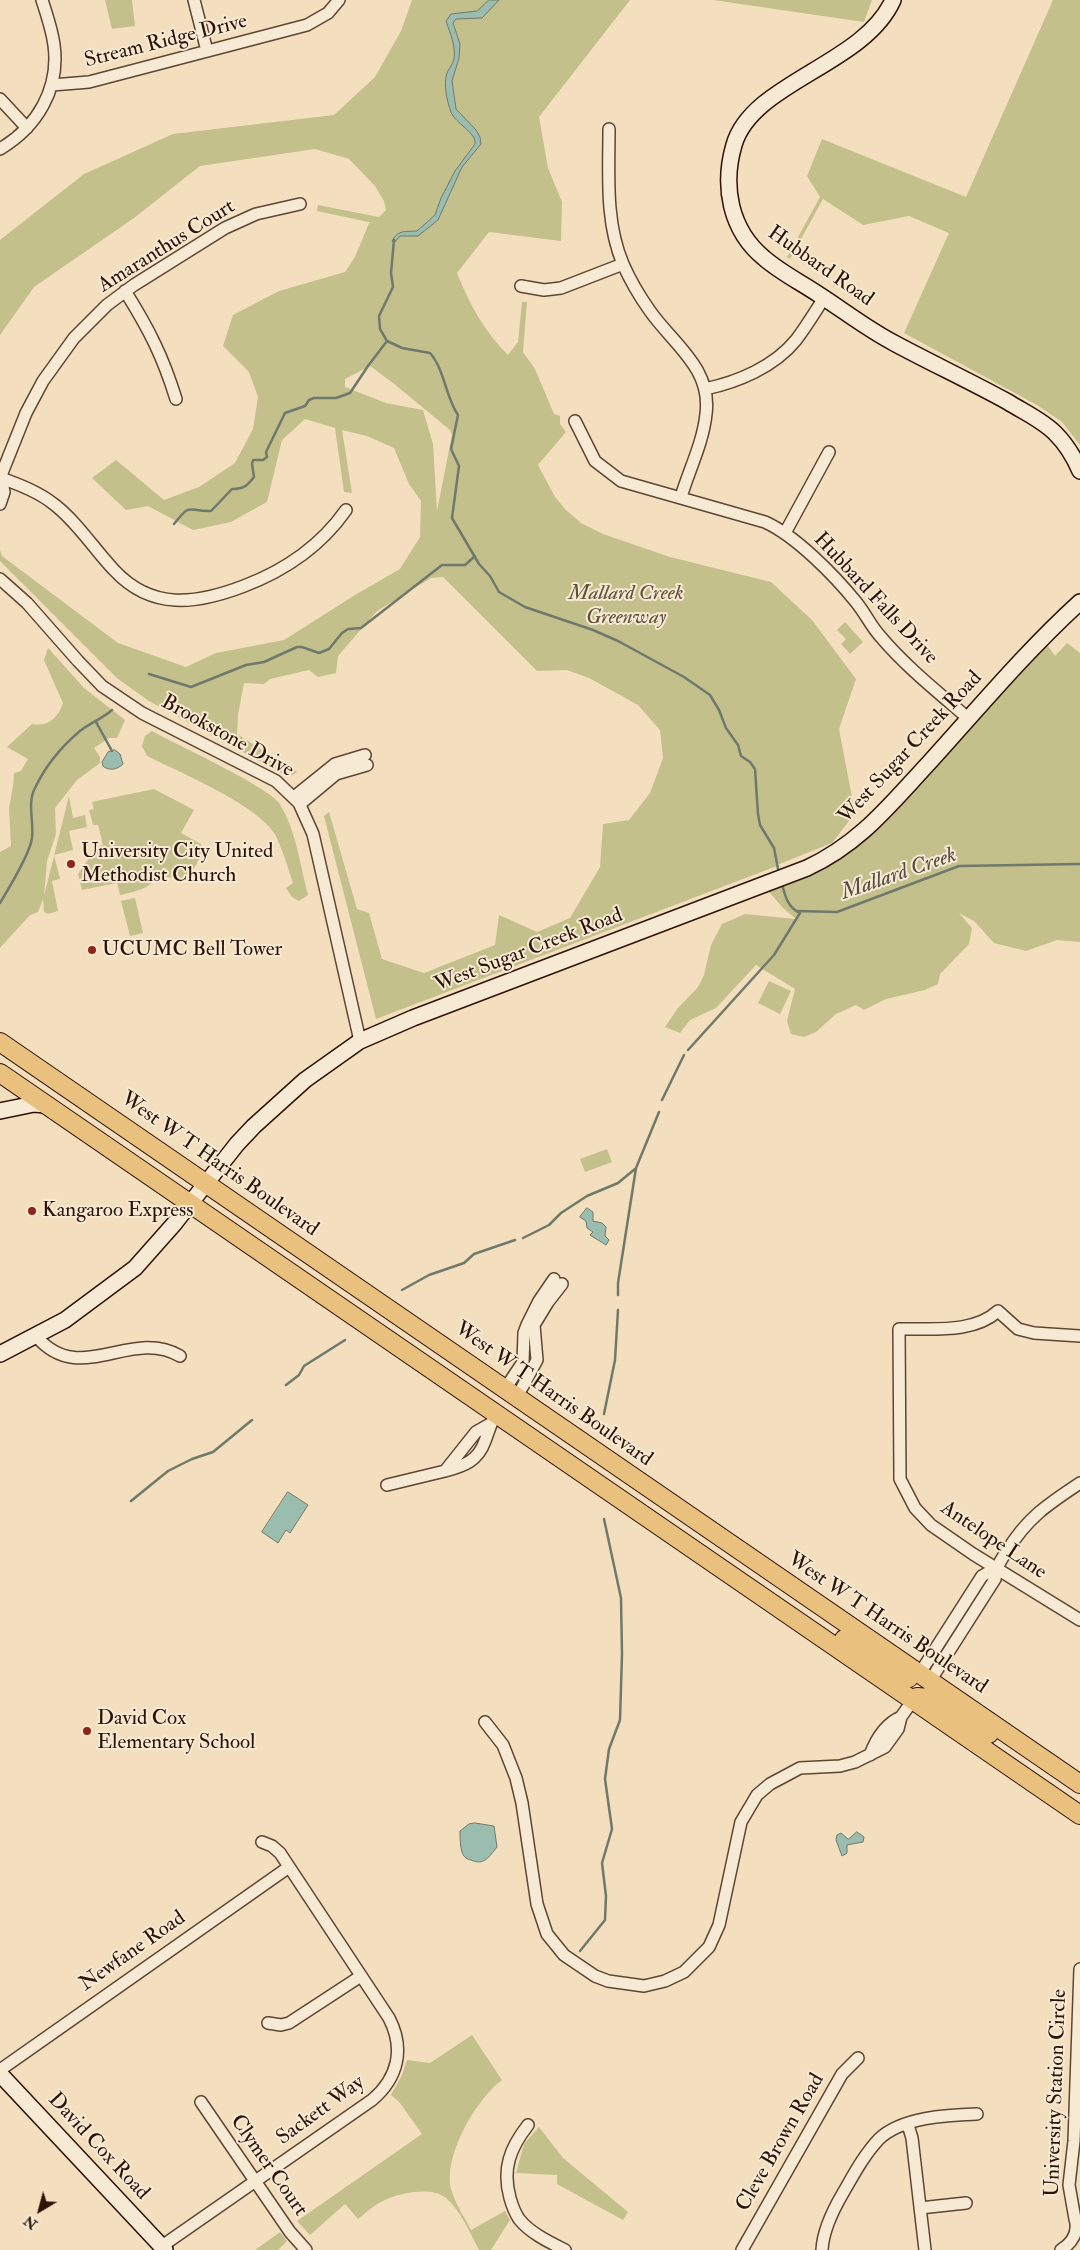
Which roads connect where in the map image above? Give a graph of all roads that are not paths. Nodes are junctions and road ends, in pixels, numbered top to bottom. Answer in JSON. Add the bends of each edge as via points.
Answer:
{"nodes":[{"id":1,"x":42,"y":0,"type":"edge"},
{"id":2,"x":194,"y":0,"type":"edge"},
{"id":3,"x":339,"y":0,"type":"edge"},
{"id":4,"x":893,"y":0,"type":"edge"},
{"id":5,"x":207,"y":51,"type":"junction"},
{"id":6,"x":52,"y":84,"type":"junction"},
{"id":7,"x":0,"y":99,"type":"edge"},
{"id":8,"x":26,"y":128,"type":"junction"},
{"id":9,"x":609,"y":129,"type":"dead end"},
{"id":10,"x":0,"y":149,"type":"edge"},
{"id":11,"x":300,"y":204,"type":"dead end"},
{"id":12,"x":623,"y":264,"type":"junction"},
{"id":13,"x":521,"y":286,"type":"dead end"},
{"id":14,"x":125,"y":291,"type":"junction"},
{"id":15,"x":824,"y":298,"type":"junction"},
{"id":16,"x":705,"y":389,"type":"junction"},
{"id":17,"x":176,"y":400,"type":"dead end"},
{"id":18,"x":575,"y":421,"type":"dead end"},
{"id":19,"x":829,"y":452,"type":"dead end"},
{"id":20,"x":1080,"y":471,"type":"edge"},
{"id":21,"x":0,"y":478,"type":"edge"},
{"id":22,"x":681,"y":497,"type":"junction"},
{"id":23,"x":0,"y":504,"type":"edge"},
{"id":24,"x":346,"y":510,"type":"dead end"},
{"id":25,"x":785,"y":533,"type":"junction"},
{"id":26,"x":0,"y":579,"type":"edge"},
{"id":27,"x":1080,"y":602,"type":"edge"},
{"id":28,"x":969,"y":719,"type":"junction"},
{"id":29,"x":366,"y":760,"type":"dead end"},
{"id":30,"x":297,"y":801,"type":"junction"},
{"id":31,"x":360,"y":1041,"type":"junction"},
{"id":32,"x":0,"y":1042,"type":"edge"},
{"id":33,"x":0,"y":1073,"type":"edge"},
{"id":34,"x":46,"y":1105,"type":"junction"},
{"id":35,"x":0,"y":1110,"type":"edge"},
{"id":36,"x":206,"y":1183,"type":"junction"},
{"id":37,"x":190,"y":1203,"type":"junction"},
{"id":38,"x":558,"y":1282,"type":"dead end"},
{"id":39,"x":36,"y":1336,"type":"junction"},
{"id":40,"x":1080,"y":1336,"type":"edge"},
{"id":41,"x":0,"y":1354,"type":"edge"},
{"id":42,"x":180,"y":1356,"type":"dead end"},
{"id":43,"x":511,"y":1393,"type":"junction"},
{"id":44,"x":493,"y":1420,"type":"junction"},
{"id":45,"x":1080,"y":1483,"type":"edge"},
{"id":46,"x":387,"y":1485,"type":"dead end"},
{"id":47,"x":716,"y":1565,"type":"junction"},
{"id":48,"x":996,"y":1568,"type":"junction"},
{"id":49,"x":1080,"y":1620,"type":"edge"},
{"id":50,"x":925,"y":1677,"type":"junction"},
{"id":51,"x":913,"y":1700,"type":"junction"},
{"id":52,"x":485,"y":1722,"type":"dead end"},
{"id":53,"x":1033,"y":1752,"type":"junction"},
{"id":54,"x":1080,"y":1784,"type":"edge"},
{"id":55,"x":1080,"y":1815,"type":"edge"},
{"id":56,"x":262,"y":1842,"type":"dead end"},
{"id":57,"x":289,"y":1866,"type":"junction"},
{"id":58,"x":1080,"y":1968,"type":"edge"},
{"id":59,"x":361,"y":1976,"type":"junction"},
{"id":60,"x":268,"y":2023,"type":"dead end"},
{"id":61,"x":858,"y":2058,"type":"dead end"},
{"id":62,"x":0,"y":2072,"type":"edge"},
{"id":63,"x":201,"y":2102,"type":"dead end"},
{"id":64,"x":977,"y":2114,"type":"dead end"},
{"id":65,"x":528,"y":2125,"type":"dead end"},
{"id":66,"x":908,"y":2125,"type":"junction"},
{"id":67,"x":1077,"y":2142,"type":"edge"},
{"id":68,"x":1077,"y":2154,"type":"edge"},
{"id":69,"x":255,"y":2181,"type":"junction"},
{"id":70,"x":966,"y":2203,"type":"dead end"},
{"id":71,"x":920,"y":2208,"type":"junction"},
{"id":72,"x":1078,"y":2221,"type":"edge"},
{"id":73,"x":551,"y":2247,"type":"edge"},
{"id":74,"x":163,"y":2248,"type":"edge"},
{"id":75,"x":306,"y":2250,"type":"edge"},
{"id":76,"x":565,"y":2250,"type":"edge"},
{"id":77,"x":742,"y":2250,"type":"edge"},
{"id":78,"x":822,"y":2250,"type":"edge"},
{"id":79,"x":925,"y":2250,"type":"edge"},
{"id":80,"x":1061,"y":2250,"type":"edge"}],
"edges":[{"from":1,"to":6,"type":"street","via":[[55,47]]},
{"from":2,"to":5,"type":"street"},
{"from":3,"to":5,"type":"street","name":"Stream Ridge Drive","via":[[328,13],[307,25]]},
{"from":4,"to":15,"type":"main road","name":"Hubbard Road","via":[[883,18],[863,39],[774,96],[749,118],[734,145],[729,202],[743,234],[764,258]]},
{"from":5,"to":6,"type":"street","name":"Stream Ridge Drive","via":[[89,82]]},
{"from":6,"to":8,"type":"street","via":[[44,104]]},
{"from":7,"to":8,"type":"street"},
{"from":8,"to":10,"type":"street"},
{"from":9,"to":12,"type":"street","via":[[609,202]]},
{"from":11,"to":14,"type":"street","name":"Amaranthus Court","via":[[256,214],[225,228]]},
{"from":12,"to":13,"type":"street","via":[[561,288],[544,290]]},
{"from":12,"to":16,"type":"street","via":[[650,311],[690,357]]},
{"from":14,"to":17,"type":"street","via":[[154,340]]},
{"from":14,"to":21,"type":"street","name":"Amaranthus Court","via":[[91,320],[51,368],[26,413]]},
{"from":15,"to":16,"type":"street","via":[[795,341],[771,363],[741,378]]},
{"from":15,"to":20,"type":"main road","name":"Hubbard Road","via":[[892,342],[1046,425],[1067,447]]},
{"from":16,"to":22,"type":"street","via":[[707,412],[703,432]]},
{"from":18,"to":22,"type":"street","name":"Hubbard Falls Drive","via":[[595,461],[604,470],[621,481]]},
{"from":19,"to":25,"type":"street"},
{"from":21,"to":23,"type":"street","name":"Amaranthus Court","via":[[4,492]]},
{"from":21,"to":24,"type":"street","via":[[27,488],[55,505],[124,580],[147,593],[173,600],[216,597],[268,577],[312,549]]},
{"from":22,"to":25,"type":"street","name":"Hubbard Falls Drive","via":[[765,522]]},
{"from":25,"to":28,"type":"street","name":"Hubbard Falls Drive","via":[[842,586],[896,654]]},
{"from":26,"to":30,"type":"street","name":"Brookstone Drive","via":[[27,603],[92,676],[121,700],[265,774]]},
{"from":27,"to":28,"type":"main road","name":"West Sugar Creek Road"},
{"from":28,"to":31,"type":"main road","name":"West Sugar Creek Road","via":[[869,828],[846,848],[808,868]]},
{"from":29,"to":30,"type":"street","via":[[336,774]]},
{"from":30,"to":31,"type":"street","name":"Brookstone Drive","via":[[313,834]]},
{"from":31,"to":36,"type":"main road","name":"West Sugar Creek Road","via":[[287,1095],[254,1126]]},
{"from":32,"to":36,"type":"main road","name":"West W T Harris Boulevard"},
{"from":33,"to":34,"type":"main road"},
{"from":34,"to":35,"type":"main road"},
{"from":34,"to":37,"type":"main road"},
{"from":36,"to":37,"type":"main road","name":"West Sugar Creek Road"},
{"from":36,"to":43,"type":"main road","name":"West W T Harris Boulevard"},
{"from":37,"to":39,"type":"main road","name":"West Sugar Creek Road","via":[[135,1268],[85,1307]]},
{"from":37,"to":44,"type":"main road"},
{"from":38,"to":43,"type":"street","via":[[534,1325],[537,1360]]},
{"from":39,"to":41,"type":"main road","name":"West Sugar Creek Road"},
{"from":39,"to":42,"type":"street","via":[[51,1351],[80,1358],[92,1359],[133,1348],[166,1349]]},
{"from":40,"to":48,"type":"street","name":"Antelope Lane","via":[[1034,1334],[1018,1329],[998,1311],[984,1322],[964,1328],[899,1329],[900,1479],[915,1508],[931,1525]]},
{"from":43,"to":50,"type":"main road","name":"West W T Harris Boulevard"},
{"from":44,"to":46,"type":"street","via":[[476,1432],[445,1471]]},
{"from":44,"to":47,"type":"main road"},
{"from":45,"to":48,"type":"street","via":[[1030,1519]]},
{"from":47,"to":50,"type":"main road","via":[[762,1587],[900,1674]]},
{"from":47,"to":51,"type":"main road"},
{"from":48,"to":49,"type":"street","name":"Antelope Lane"},
{"from":48,"to":50,"type":"street","via":[[995,1580]]},
{"from":50,"to":53,"type":"main road","name":"West W T Harris Boulevard"},
{"from":51,"to":52,"type":"street","via":[[901,1716],[898,1729],[888,1744],[870,1755],[840,1766],[800,1768],[776,1780],[757,1795],[741,1822],[719,1925],[712,1942],[684,1972],[644,1986],[595,1976],[564,1955],[547,1934],[536,1904],[516,1778],[503,1745]]},
{"from":51,"to":53,"type":"main road","via":[[917,1697],[931,1698],[1001,1740]]},
{"from":51,"to":55,"type":"main road"},
{"from":53,"to":54,"type":"main road","name":"West W T Harris Boulevard"},
{"from":56,"to":57,"type":"street","name":"Sackett Way","via":[[276,1849]]},
{"from":57,"to":59,"type":"street","name":"Sackett Way"},
{"from":57,"to":62,"type":"street","name":"Newfane Road"},
{"from":58,"to":67,"type":"street","name":"University Station Circle"},
{"from":59,"to":60,"type":"street","via":[[289,2023]]},
{"from":59,"to":69,"type":"street","name":"Sackett Way","via":[[398,2038],[398,2057],[392,2077],[372,2100]]},
{"from":61,"to":77,"type":"street","name":"Cleve Brown Road","via":[[842,2074]]},
{"from":62,"to":74,"type":"main road","name":"David Cox Road"},
{"from":63,"to":69,"type":"street","name":"Clymer Court"},
{"from":64,"to":66,"type":"street","via":[[930,2117]]},
{"from":65,"to":73,"type":"street","via":[[511,2152],[507,2165],[508,2188],[519,2219]]},
{"from":66,"to":71,"type":"street"},
{"from":66,"to":78,"type":"street","via":[[880,2138],[860,2163],[826,2229]]},
{"from":67,"to":68,"type":"street","name":"University Station Circle"},
{"from":68,"to":72,"type":"street","name":"University Station Circle","via":[[1069,2185]]},
{"from":69,"to":74,"type":"street","name":"Sackett Way"},
{"from":69,"to":75,"type":"street","name":"Clymer Court"},
{"from":70,"to":71,"type":"street"},
{"from":71,"to":79,"type":"street"},
{"from":72,"to":80,"type":"street","name":"University Station Circle","via":[[1075,2235]]},
{"from":73,"to":76,"type":"street"}]}
